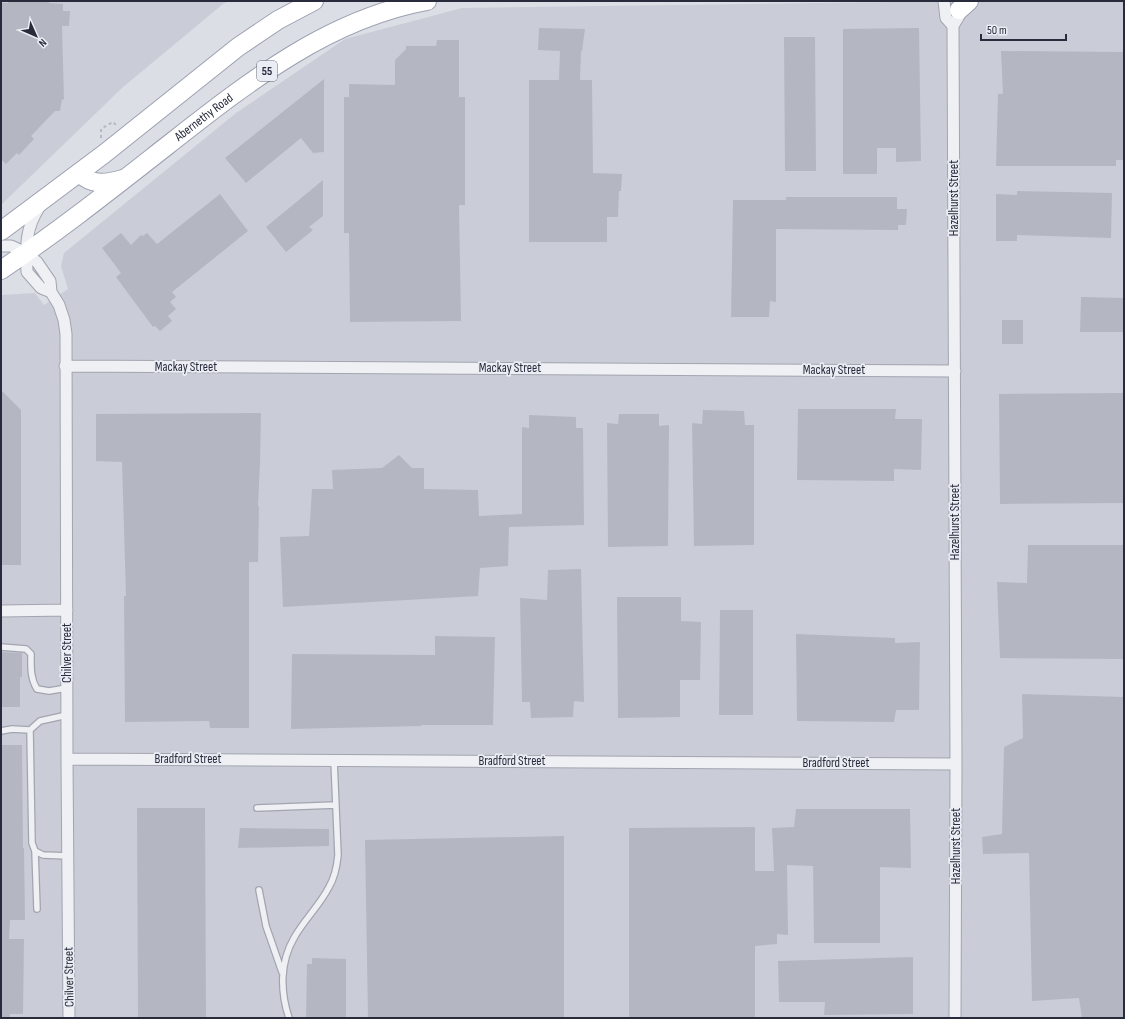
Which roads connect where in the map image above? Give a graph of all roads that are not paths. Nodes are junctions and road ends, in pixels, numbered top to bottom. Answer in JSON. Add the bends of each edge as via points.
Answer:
{"nodes":[{"id":1,"x":314,"y":1,"type":"edge"},
{"id":2,"x":427,"y":1,"type":"edge"},
{"id":3,"x":957,"y":8,"type":"edge"},
{"id":4,"x":79,"y":173,"type":"junction"},
{"id":5,"x":126,"y":178,"type":"junction"},
{"id":6,"x":44,"y":199,"type":"junction"},
{"id":7,"x":1,"y":231,"type":"edge"},
{"id":8,"x":1,"y":246,"type":"edge"},
{"id":9,"x":26,"y":253,"type":"junction"},
{"id":10,"x":1,"y":270,"type":"edge"},
{"id":11,"x":65,"y":366,"type":"junction"},
{"id":12,"x":955,"y":371,"type":"junction"},
{"id":13,"x":1,"y":610,"type":"edge"},
{"id":14,"x":67,"y":610,"type":"junction"},
{"id":15,"x":1,"y":647,"type":"edge"},
{"id":16,"x":67,"y":688,"type":"junction"},
{"id":17,"x":67,"y":715,"type":"junction"},
{"id":18,"x":30,"y":730,"type":"junction"},
{"id":19,"x":1,"y":731,"type":"edge"},
{"id":20,"x":67,"y":759,"type":"junction"},
{"id":21,"x":334,"y":760,"type":"junction"},
{"id":22,"x":956,"y":764,"type":"junction"},
{"id":23,"x":336,"y":805,"type":"junction"},
{"id":24,"x":257,"y":808,"type":"dead end"},
{"id":25,"x":35,"y":851,"type":"junction"},
{"id":26,"x":68,"y":856,"type":"junction"},
{"id":27,"x":259,"y":890,"type":"dead end"},
{"id":28,"x":37,"y":909,"type":"dead end"},
{"id":29,"x":282,"y":972,"type":"junction"},
{"id":30,"x":69,"y":1018,"type":"edge"},
{"id":31,"x":289,"y":1018,"type":"edge"},
{"id":32,"x":955,"y":1018,"type":"edge"}],
"edges":[{"from":1,"to":4,"type":"main road","via":[[278,20],[238,47]]},
{"from":2,"to":5,"type":"main road","name":"Abernethy Road","number":"55","via":[[374,16],[336,31],[299,51],[222,103]]},
{"from":3,"to":12,"type":"street","name":"Hazelhurst Street"},
{"from":4,"to":5,"type":"main road","via":[[86,180],[97,182],[111,183]]},
{"from":4,"to":6,"type":"main road"},
{"from":5,"to":9,"type":"main road","name":"Abernethy Road","number":"55"},
{"from":6,"to":7,"type":"main road"},
{"from":6,"to":9,"type":"street","name":"Chilver Street","via":[[30,223]]},
{"from":8,"to":9,"type":"street","via":[[11,246]]},
{"from":9,"to":10,"type":"main road","name":"Abernethy Road","number":"55"},
{"from":9,"to":11,"type":"street","name":"Chilver Street","via":[[27,272],[41,288],[51,292],[59,305],[66,334]]},
{"from":11,"to":12,"type":"street","name":"Mackay Street"},
{"from":11,"to":14,"type":"street","name":"Chilver Street"},
{"from":12,"to":22,"type":"street","name":"Hazelhurst Street"},
{"from":13,"to":14,"type":"street"},
{"from":14,"to":16,"type":"street","name":"Chilver Street"},
{"from":15,"to":16,"type":"lane","via":[[26,649],[31,654],[32,682],[36,689],[49,691]]},
{"from":16,"to":17,"type":"street","name":"Chilver Street"},
{"from":17,"to":18,"type":"lane","via":[[40,721]]},
{"from":17,"to":20,"type":"street","name":"Chilver Street"},
{"from":18,"to":19,"type":"lane"},
{"from":18,"to":25,"type":"lane","via":[[32,843]]},
{"from":20,"to":21,"type":"street","name":"Bradford Street"},
{"from":20,"to":26,"type":"street","name":"Chilver Street"},
{"from":21,"to":22,"type":"street","name":"Bradford Street"},
{"from":21,"to":23,"type":"lane"},
{"from":22,"to":32,"type":"street","name":"Hazelhurst Street"},
{"from":23,"to":24,"type":"lane"},
{"from":23,"to":29,"type":"lane","via":[[337,868],[330,887],[294,937]]},
{"from":25,"to":26,"type":"lane","via":[[43,855]]},
{"from":25,"to":28,"type":"lane"},
{"from":26,"to":30,"type":"street","name":"Chilver Street"},
{"from":27,"to":29,"type":"lane","via":[[266,926]]},
{"from":29,"to":31,"type":"lane"}]}
